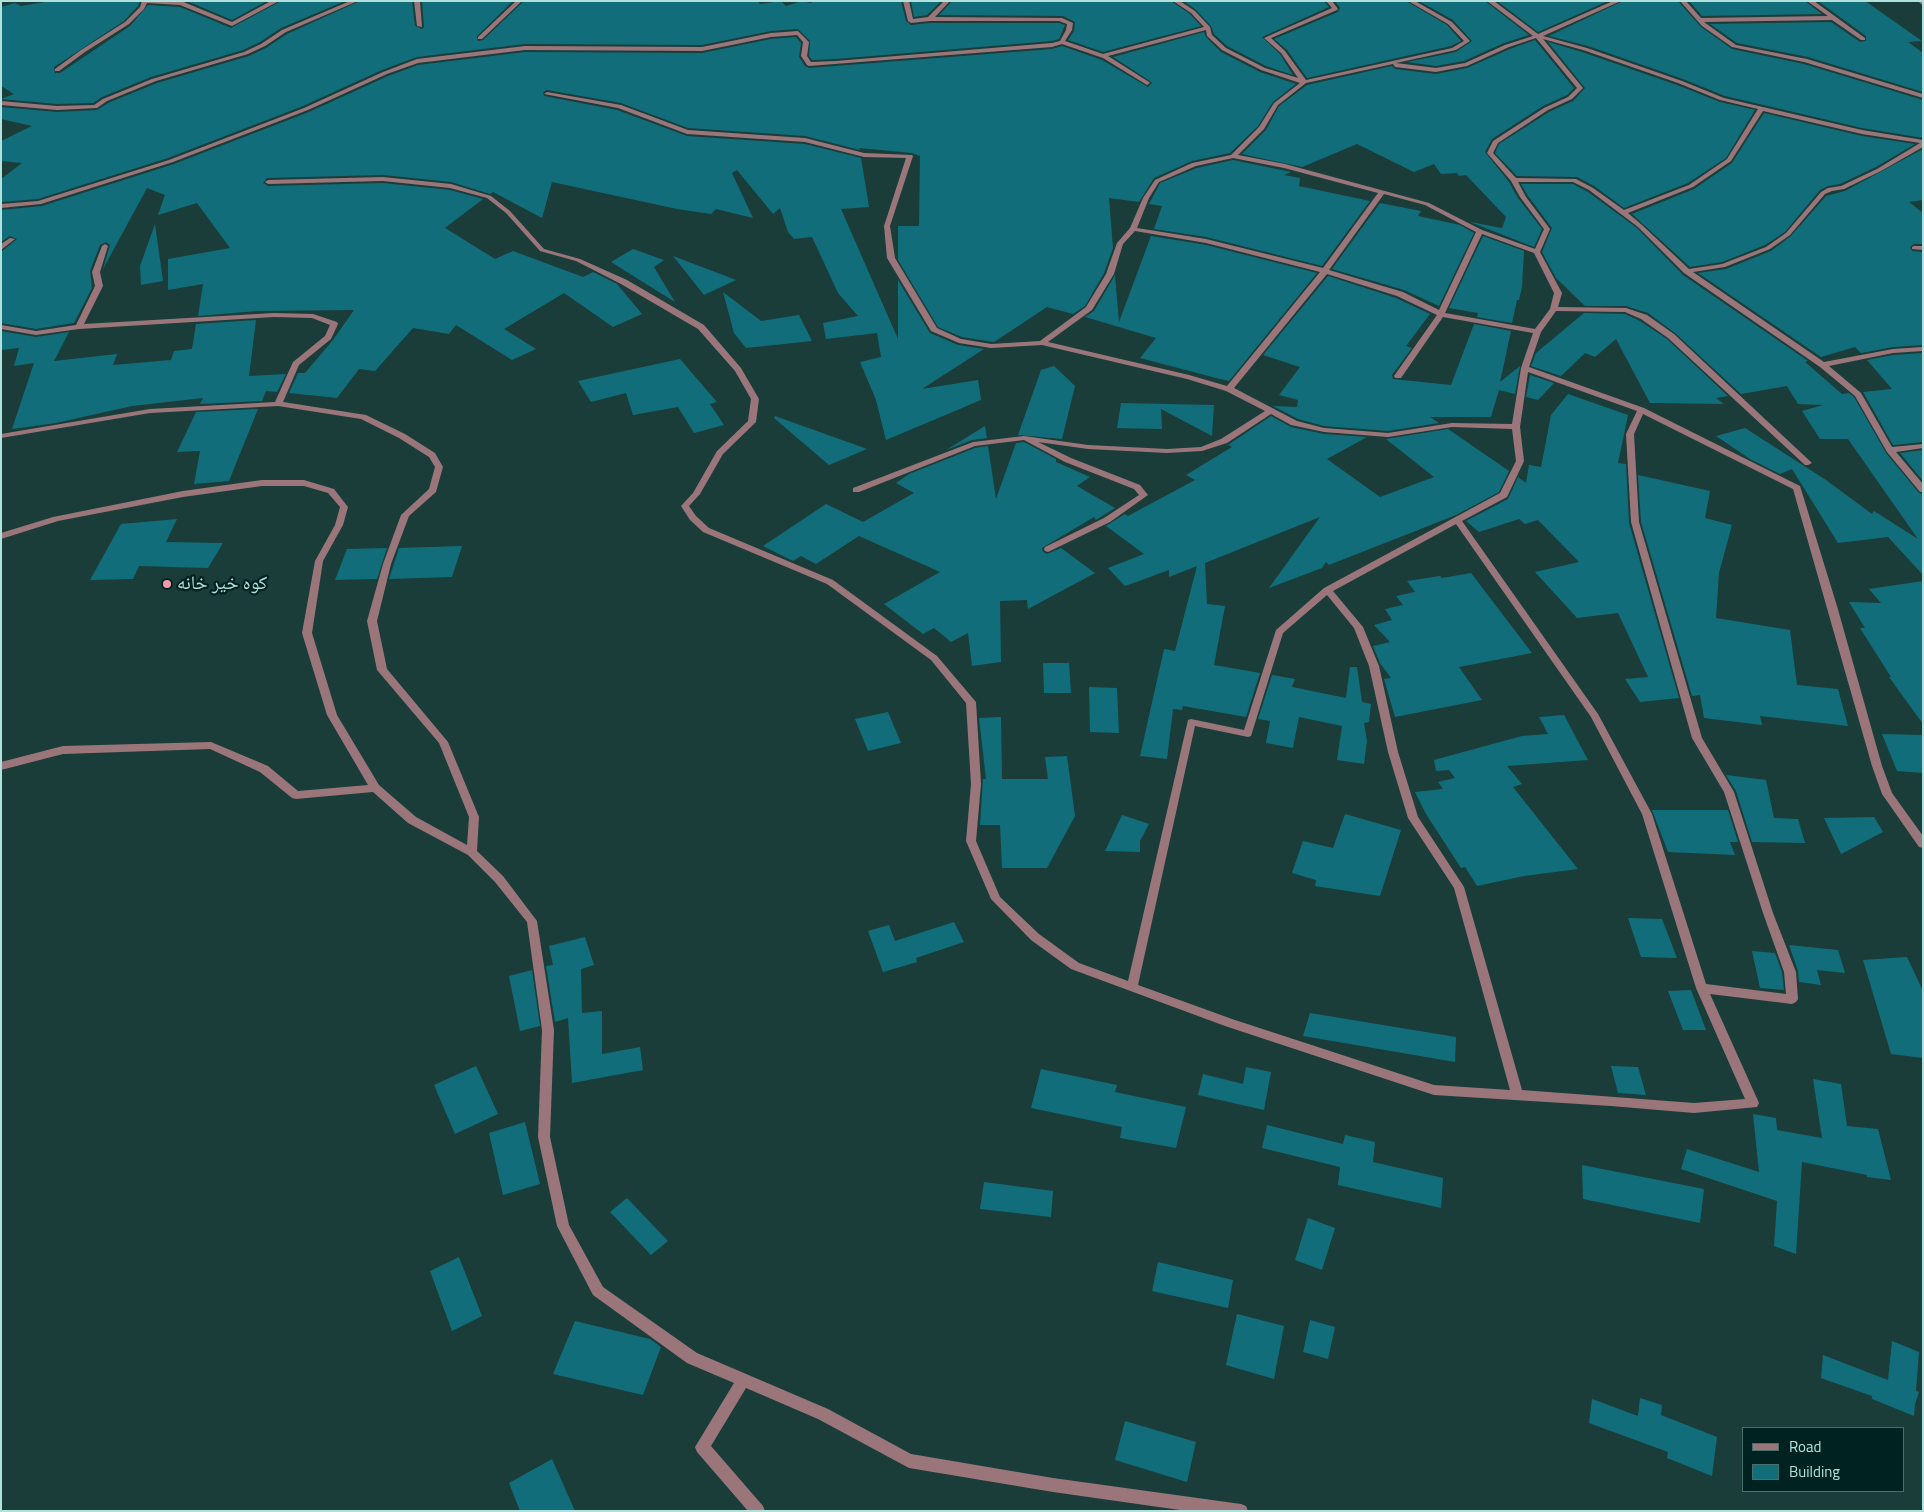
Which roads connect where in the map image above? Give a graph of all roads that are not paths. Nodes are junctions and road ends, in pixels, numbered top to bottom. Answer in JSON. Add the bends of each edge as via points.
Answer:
{"nodes":[{"id":1,"x":276,"y":1,"type":"edge"},
{"id":2,"x":355,"y":1,"type":"edge"},
{"id":3,"x":417,"y":1,"type":"edge"},
{"id":4,"x":519,"y":1,"type":"edge"},
{"id":5,"x":906,"y":1,"type":"edge"},
{"id":6,"x":947,"y":1,"type":"edge"},
{"id":7,"x":1176,"y":1,"type":"edge"},
{"id":8,"x":1330,"y":1,"type":"edge"},
{"id":9,"x":1411,"y":1,"type":"edge"},
{"id":10,"x":1490,"y":1,"type":"edge"},
{"id":11,"x":1618,"y":1,"type":"edge"},
{"id":12,"x":1683,"y":1,"type":"edge"},
{"id":13,"x":1810,"y":1,"type":"edge"},
{"id":14,"x":1835,"y":18,"type":"junction"},
{"id":15,"x":930,"y":19,"type":"junction"},
{"id":16,"x":1700,"y":20,"type":"junction"},
{"id":17,"x":420,"y":26,"type":"dead end"},
{"id":18,"x":1208,"y":28,"type":"junction"},
{"id":19,"x":1537,"y":36,"type":"junction"},
{"id":20,"x":480,"y":38,"type":"dead end"},
{"id":21,"x":1863,"y":39,"type":"dead end"},
{"id":22,"x":1062,"y":42,"type":"junction"},
{"id":23,"x":1103,"y":56,"type":"junction"},
{"id":24,"x":1389,"y":64,"type":"junction"},
{"id":25,"x":57,"y":70,"type":"dead end"},
{"id":26,"x":1304,"y":82,"type":"junction"},
{"id":27,"x":1146,"y":83,"type":"dead end"},
{"id":28,"x":547,"y":94,"type":"dead end"},
{"id":29,"x":1923,"y":96,"type":"edge"},
{"id":30,"x":1,"y":102,"type":"edge"},
{"id":31,"x":1762,"y":108,"type":"junction"},
{"id":32,"x":1923,"y":143,"type":"edge"},
{"id":33,"x":1233,"y":156,"type":"junction"},
{"id":34,"x":1514,"y":180,"type":"junction"},
{"id":35,"x":268,"y":182,"type":"dead end"},
{"id":36,"x":1382,"y":192,"type":"junction"},
{"id":37,"x":1,"y":206,"type":"edge"},
{"id":38,"x":1623,"y":213,"type":"junction"},
{"id":39,"x":1132,"y":229,"type":"junction"},
{"id":40,"x":1480,"y":231,"type":"junction"},
{"id":41,"x":12,"y":239,"type":"dead end"},
{"id":42,"x":105,"y":246,"type":"dead end"},
{"id":43,"x":1,"y":248,"type":"edge"},
{"id":44,"x":1914,"y":248,"type":"dead end"},
{"id":45,"x":1923,"y":248,"type":"edge"},
{"id":46,"x":1537,"y":252,"type":"junction"},
{"id":47,"x":1325,"y":271,"type":"junction"},
{"id":48,"x":1687,"y":271,"type":"junction"},
{"id":49,"x":1554,"y":309,"type":"junction"},
{"id":50,"x":1441,"y":314,"type":"junction"},
{"id":51,"x":1,"y":327,"type":"edge"},
{"id":52,"x":80,"y":327,"type":"junction"},
{"id":53,"x":1537,"y":332,"type":"junction"},
{"id":54,"x":1042,"y":343,"type":"junction"},
{"id":55,"x":1923,"y":348,"type":"edge"},
{"id":56,"x":1823,"y":365,"type":"junction"},
{"id":57,"x":1525,"y":368,"type":"junction"},
{"id":58,"x":1398,"y":376,"type":"dead end"},
{"id":59,"x":1229,"y":389,"type":"junction"},
{"id":60,"x":278,"y":404,"type":"junction"},
{"id":61,"x":1271,"y":410,"type":"junction"},
{"id":62,"x":1641,"y":410,"type":"junction"},
{"id":63,"x":1516,"y":427,"type":"junction"},
{"id":64,"x":1,"y":436,"type":"edge"},
{"id":65,"x":1024,"y":438,"type":"junction"},
{"id":66,"x":1923,"y":446,"type":"edge"},
{"id":67,"x":1890,"y":450,"type":"junction"},
{"id":68,"x":1808,"y":463,"type":"dead end"},
{"id":69,"x":856,"y":490,"type":"dead end"},
{"id":70,"x":1923,"y":490,"type":"edge"},
{"id":71,"x":1457,"y":520,"type":"junction"},
{"id":72,"x":1,"y":536,"type":"edge"},
{"id":73,"x":1048,"y":549,"type":"dead end"},
{"id":74,"x":1328,"y":590,"type":"junction"},
{"id":75,"x":1,"y":766,"type":"edge"},
{"id":76,"x":375,"y":788,"type":"junction"},
{"id":77,"x":1923,"y":844,"type":"edge"},
{"id":78,"x":472,"y":852,"type":"junction"},
{"id":79,"x":1132,"y":987,"type":"junction"},
{"id":80,"x":1702,"y":988,"type":"junction"},
{"id":81,"x":1517,"y":1094,"type":"junction"},
{"id":82,"x":743,"y":1380,"type":"junction"},
{"id":83,"x":758,"y":1511,"type":"edge"},
{"id":84,"x":1240,"y":1511,"type":"edge"}],
"edges":[{"from":1,"to":25,"type":"street","via":[[232,24],[181,3],[145,1],[127,23]]},
{"from":2,"to":30,"type":"street","via":[[284,31],[246,53],[154,80],[95,107],[56,108]]},
{"from":3,"to":17,"type":"street"},
{"from":4,"to":20,"type":"street"},
{"from":5,"to":15,"type":"street","via":[[912,21]]},
{"from":6,"to":15,"type":"street"},
{"from":7,"to":18,"type":"street","via":[[1193,12]]},
{"from":8,"to":26,"type":"street","via":[[1334,10],[1267,38],[1283,52]]},
{"from":9,"to":24,"type":"street","via":[[1450,23],[1467,41],[1454,49]]},
{"from":10,"to":19,"type":"street"},
{"from":11,"to":19,"type":"street"},
{"from":12,"to":16,"type":"street"},
{"from":13,"to":14,"type":"street"},
{"from":14,"to":16,"type":"street"},
{"from":14,"to":21,"type":"street"},
{"from":15,"to":22,"type":"street","via":[[1060,19],[1070,23]]},
{"from":16,"to":29,"type":"street","via":[[1734,46],[1804,60]]},
{"from":18,"to":23,"type":"street"},
{"from":18,"to":26,"type":"street","via":[[1209,35],[1241,60]]},
{"from":19,"to":24,"type":"street","via":[[1467,64],[1436,70]]},
{"from":19,"to":31,"type":"street","via":[[1585,49],[1722,99]]},
{"from":19,"to":34,"type":"street","via":[[1580,88],[1570,98],[1546,109],[1495,142],[1490,153]]},
{"from":22,"to":23,"type":"street"},
{"from":22,"to":37,"type":"street","via":[[973,53],[809,64],[804,56],[806,42],[798,33],[702,49],[525,48],[417,61],[306,109],[171,161],[39,203]]},
{"from":23,"to":27,"type":"street"},
{"from":24,"to":26,"type":"street"},
{"from":26,"to":33,"type":"street","via":[[1276,104],[1262,128]]},
{"from":28,"to":54,"type":"street","via":[[618,106],[687,132],[805,140],[864,155],[910,156],[887,226],[891,258],[934,329],[959,341],[991,346]]},
{"from":31,"to":32,"type":"street"},
{"from":31,"to":38,"type":"street","via":[[1729,160],[1691,186]]},
{"from":32,"to":48,"type":"street","via":[[1880,170],[1823,193],[1788,234],[1768,248],[1723,266]]},
{"from":33,"to":36,"type":"street","via":[[1286,166]]},
{"from":33,"to":39,"type":"street","via":[[1194,164],[1158,182],[1146,198]]},
{"from":34,"to":38,"type":"street","via":[[1574,180]]},
{"from":34,"to":46,"type":"street","via":[[1547,229]]},
{"from":35,"to":79,"type":"street","via":[[383,179],[451,186],[489,197],[508,212],[542,250],[578,260],[624,282],[701,327],[738,370],[755,399],[752,422],[720,453],[696,494],[685,506],[706,530],[830,582],[934,658],[971,702],[976,784],[971,841],[996,899],[1035,937],[1075,966]]},
{"from":36,"to":40,"type":"street","via":[[1427,204]]},
{"from":36,"to":47,"type":"street"},
{"from":38,"to":48,"type":"street"},
{"from":39,"to":47,"type":"street","via":[[1206,241]]},
{"from":39,"to":54,"type":"street","via":[[1120,243],[1110,274],[1089,308]]},
{"from":40,"to":46,"type":"street"},
{"from":40,"to":50,"type":"street"},
{"from":41,"to":43,"type":"street"},
{"from":42,"to":52,"type":"street","via":[[96,272],[99,286]]},
{"from":44,"to":45,"type":"street"},
{"from":46,"to":49,"type":"street","via":[[1558,293]]},
{"from":47,"to":50,"type":"street","via":[[1400,294]]},
{"from":47,"to":59,"type":"street"},
{"from":48,"to":56,"type":"street"},
{"from":49,"to":53,"type":"street"},
{"from":49,"to":68,"type":"street","via":[[1626,310],[1644,317],[1672,336]]},
{"from":50,"to":53,"type":"street"},
{"from":50,"to":58,"type":"street"},
{"from":51,"to":52,"type":"street","via":[[36,333]]},
{"from":52,"to":60,"type":"street","via":[[274,315],[313,316],[334,324],[328,337],[296,364]]},
{"from":53,"to":57,"type":"street"},
{"from":54,"to":59,"type":"street"},
{"from":55,"to":56,"type":"street"},
{"from":56,"to":67,"type":"street","via":[[1858,395]]},
{"from":57,"to":62,"type":"street"},
{"from":57,"to":63,"type":"street"},
{"from":59,"to":61,"type":"street"},
{"from":60,"to":64,"type":"street","via":[[150,411]]},
{"from":60,"to":78,"type":"street","via":[[363,417],[424,448],[439,467],[433,490],[405,515],[387,564],[372,621],[382,670],[443,742],[474,817]]},
{"from":61,"to":63,"type":"street","via":[[1294,423],[1359,434],[1388,435],[1452,425]]},
{"from":61,"to":65,"type":"street","via":[[1224,441],[1202,449],[1167,451],[1088,447]]},
{"from":62,"to":77,"type":"street","via":[[1797,488],[1877,766],[1887,794]]},
{"from":62,"to":80,"type":"street","via":[[1630,434],[1635,522],[1697,738],[1729,792],[1790,972],[1792,999]]},
{"from":63,"to":71,"type":"street","via":[[1520,461],[1504,495]]},
{"from":65,"to":69,"type":"street","via":[[973,444]]},
{"from":65,"to":73,"type":"street","via":[[1068,460],[1137,487],[1144,495],[1107,520]]},
{"from":66,"to":67,"type":"street"},
{"from":67,"to":70,"type":"street"},
{"from":71,"to":74,"type":"street"},
{"from":71,"to":80,"type":"street","via":[[1595,716],[1647,814]]},
{"from":72,"to":76,"type":"street","via":[[56,519],[183,494],[262,483],[304,483],[331,490],[344,508],[339,525],[319,561],[307,633],[332,715]]},
{"from":74,"to":79,"type":"street","via":[[1279,632],[1248,734],[1191,722]]},
{"from":74,"to":81,"type":"street","via":[[1358,627],[1374,666],[1392,752],[1413,818],[1459,887]]},
{"from":75,"to":76,"type":"street","via":[[63,750],[211,745],[264,769],[296,796]]},
{"from":76,"to":78,"type":"street","via":[[412,820]]},
{"from":78,"to":82,"type":"street","via":[[499,879],[532,921],[548,1030],[544,1137],[563,1226],[598,1291],[692,1358]]},
{"from":79,"to":81,"type":"street","via":[[1229,1023],[1434,1090]]},
{"from":80,"to":81,"type":"street","via":[[1753,1103],[1694,1108]]},
{"from":82,"to":83,"type":"street","via":[[702,1447]]},
{"from":82,"to":84,"type":"street","via":[[823,1414],[909,1461]]}]}
